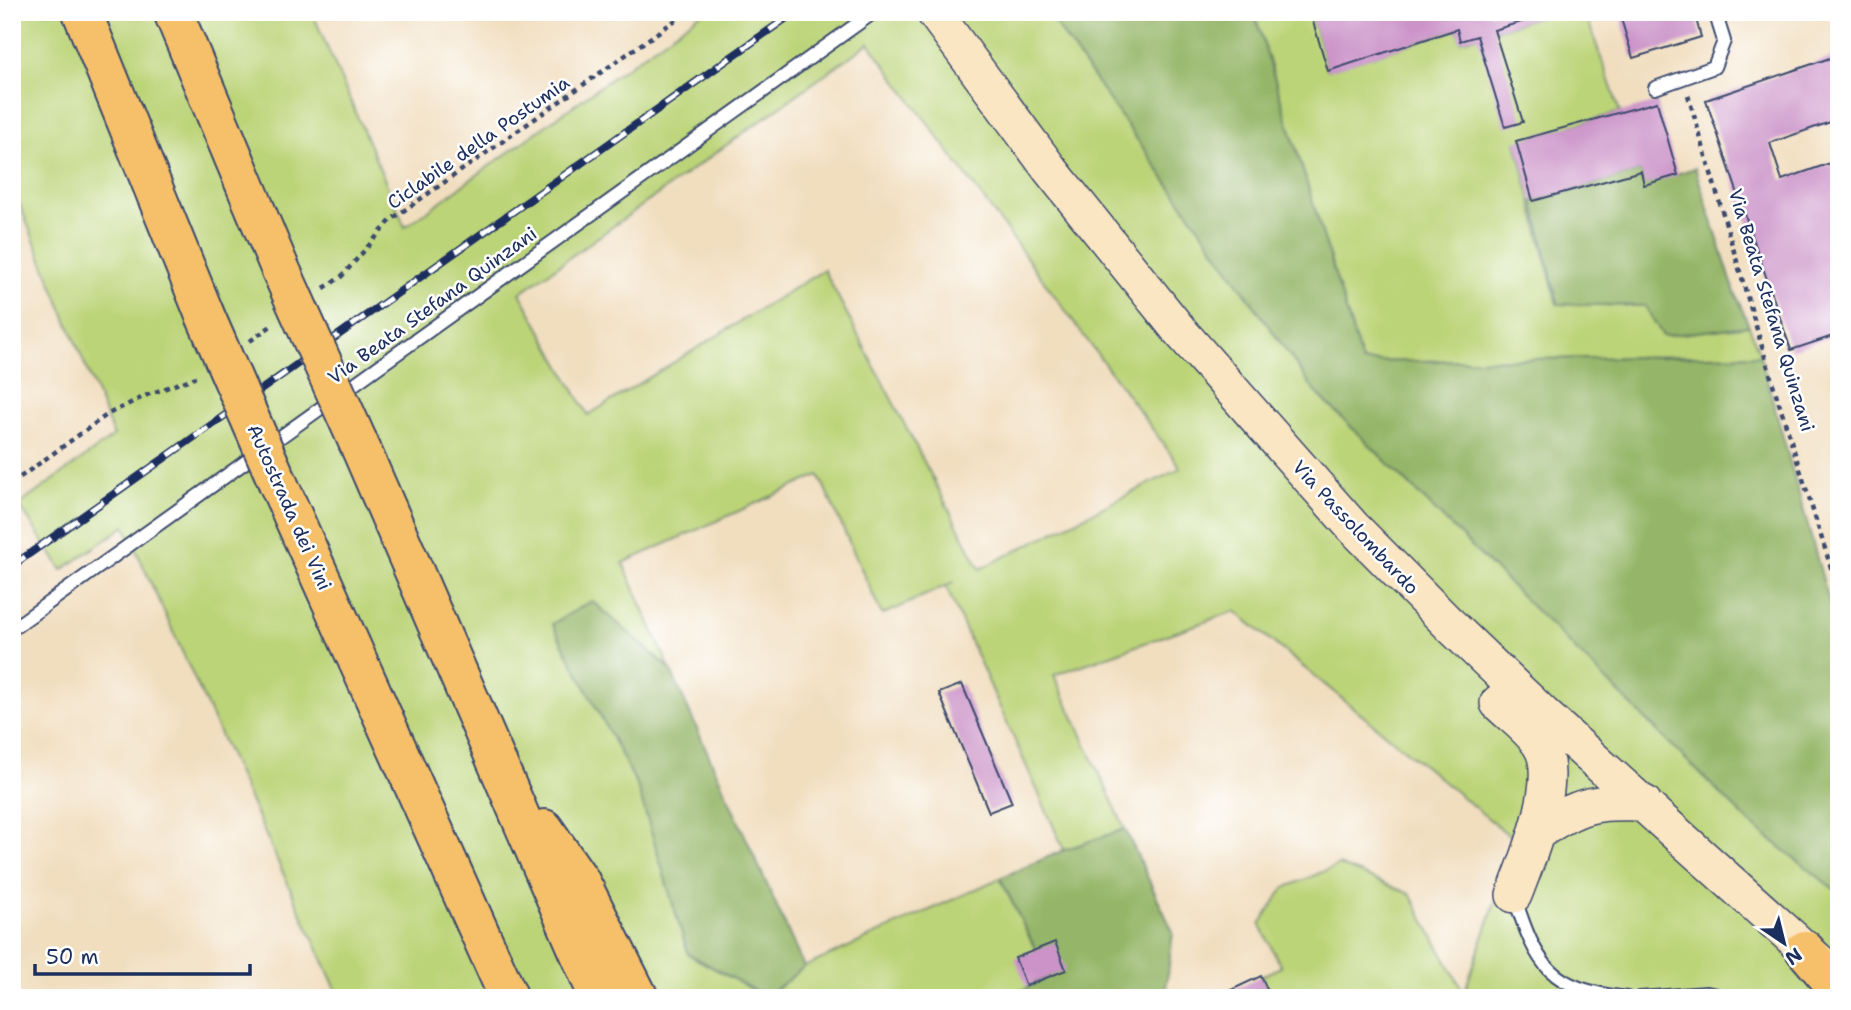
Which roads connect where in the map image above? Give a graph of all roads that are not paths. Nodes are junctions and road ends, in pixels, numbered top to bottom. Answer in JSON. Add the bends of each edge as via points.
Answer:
{"nodes":[{"id":1,"x":82,"y":12,"type":"edge"},
{"id":2,"x":173,"y":12,"type":"edge"},
{"id":3,"x":874,"y":12,"type":"edge"},
{"id":4,"x":1714,"y":12,"type":"edge"},
{"id":5,"x":935,"y":13,"type":"edge"},
{"id":6,"x":1654,"y":88,"type":"dead end"},
{"id":7,"x":1352,"y":526,"type":"junction"},
{"id":8,"x":12,"y":628,"type":"edge"},
{"id":9,"x":489,"y":746,"type":"junction"},
{"id":10,"x":1644,"y":803,"type":"junction"},
{"id":11,"x":1538,"y":832,"type":"junction"},
{"id":12,"x":1514,"y":895,"type":"joint"},
{"id":13,"x":1805,"y":950,"type":"junction"},
{"id":14,"x":1839,"y":973,"type":"edge"},
{"id":15,"x":1839,"y":980,"type":"edge"},
{"id":16,"x":1839,"y":990,"type":"edge"},
{"id":17,"x":509,"y":998,"type":"edge"},
{"id":18,"x":599,"y":998,"type":"edge"},
{"id":19,"x":639,"y":998,"type":"edge"},
{"id":20,"x":1627,"y":998,"type":"edge"},
{"id":21,"x":1640,"y":998,"type":"edge"},
{"id":22,"x":1730,"y":998,"type":"edge"}],
"edges":[{"from":1,"to":17,"type":"highway","name":"Autostrada dei Vini","bridge":true,"via":[[204,313]]},
{"from":2,"to":9,"type":"highway","bridge":true},
{"from":3,"to":8,"type":"lane","name":"Via Beata Stefana Quinzani"},
{"from":4,"to":6,"type":"lane","via":[[1724,41],[1714,67]]},
{"from":5,"to":7,"type":"main road","name":"Via Passolombardo","via":[[1049,168],[1171,320]]},
{"from":7,"to":10,"type":"main road","name":"Via Passolombardo","via":[[1534,705]]},
{"from":7,"to":11,"type":"main road","via":[[1386,592],[1541,746],[1547,776]]},
{"from":9,"to":18,"type":"highway"},
{"from":9,"to":19,"type":"highway","via":[[580,881]]},
{"from":10,"to":11,"type":"main road","via":[[1593,803],[1567,812]]},
{"from":10,"to":13,"type":"main road","name":"Via Passolombardo"},
{"from":11,"to":12,"type":"main road"},
{"from":12,"to":20,"type":"lane","via":[[1538,959],[1558,978],[1594,994]]},
{"from":13,"to":14,"type":"main road"},
{"from":13,"to":15,"type":"main road","name":"Via Passolombardo"},
{"from":13,"to":16,"type":"highway"},
{"from":21,"to":22,"type":"lane","via":[[1707,993]]}]}
